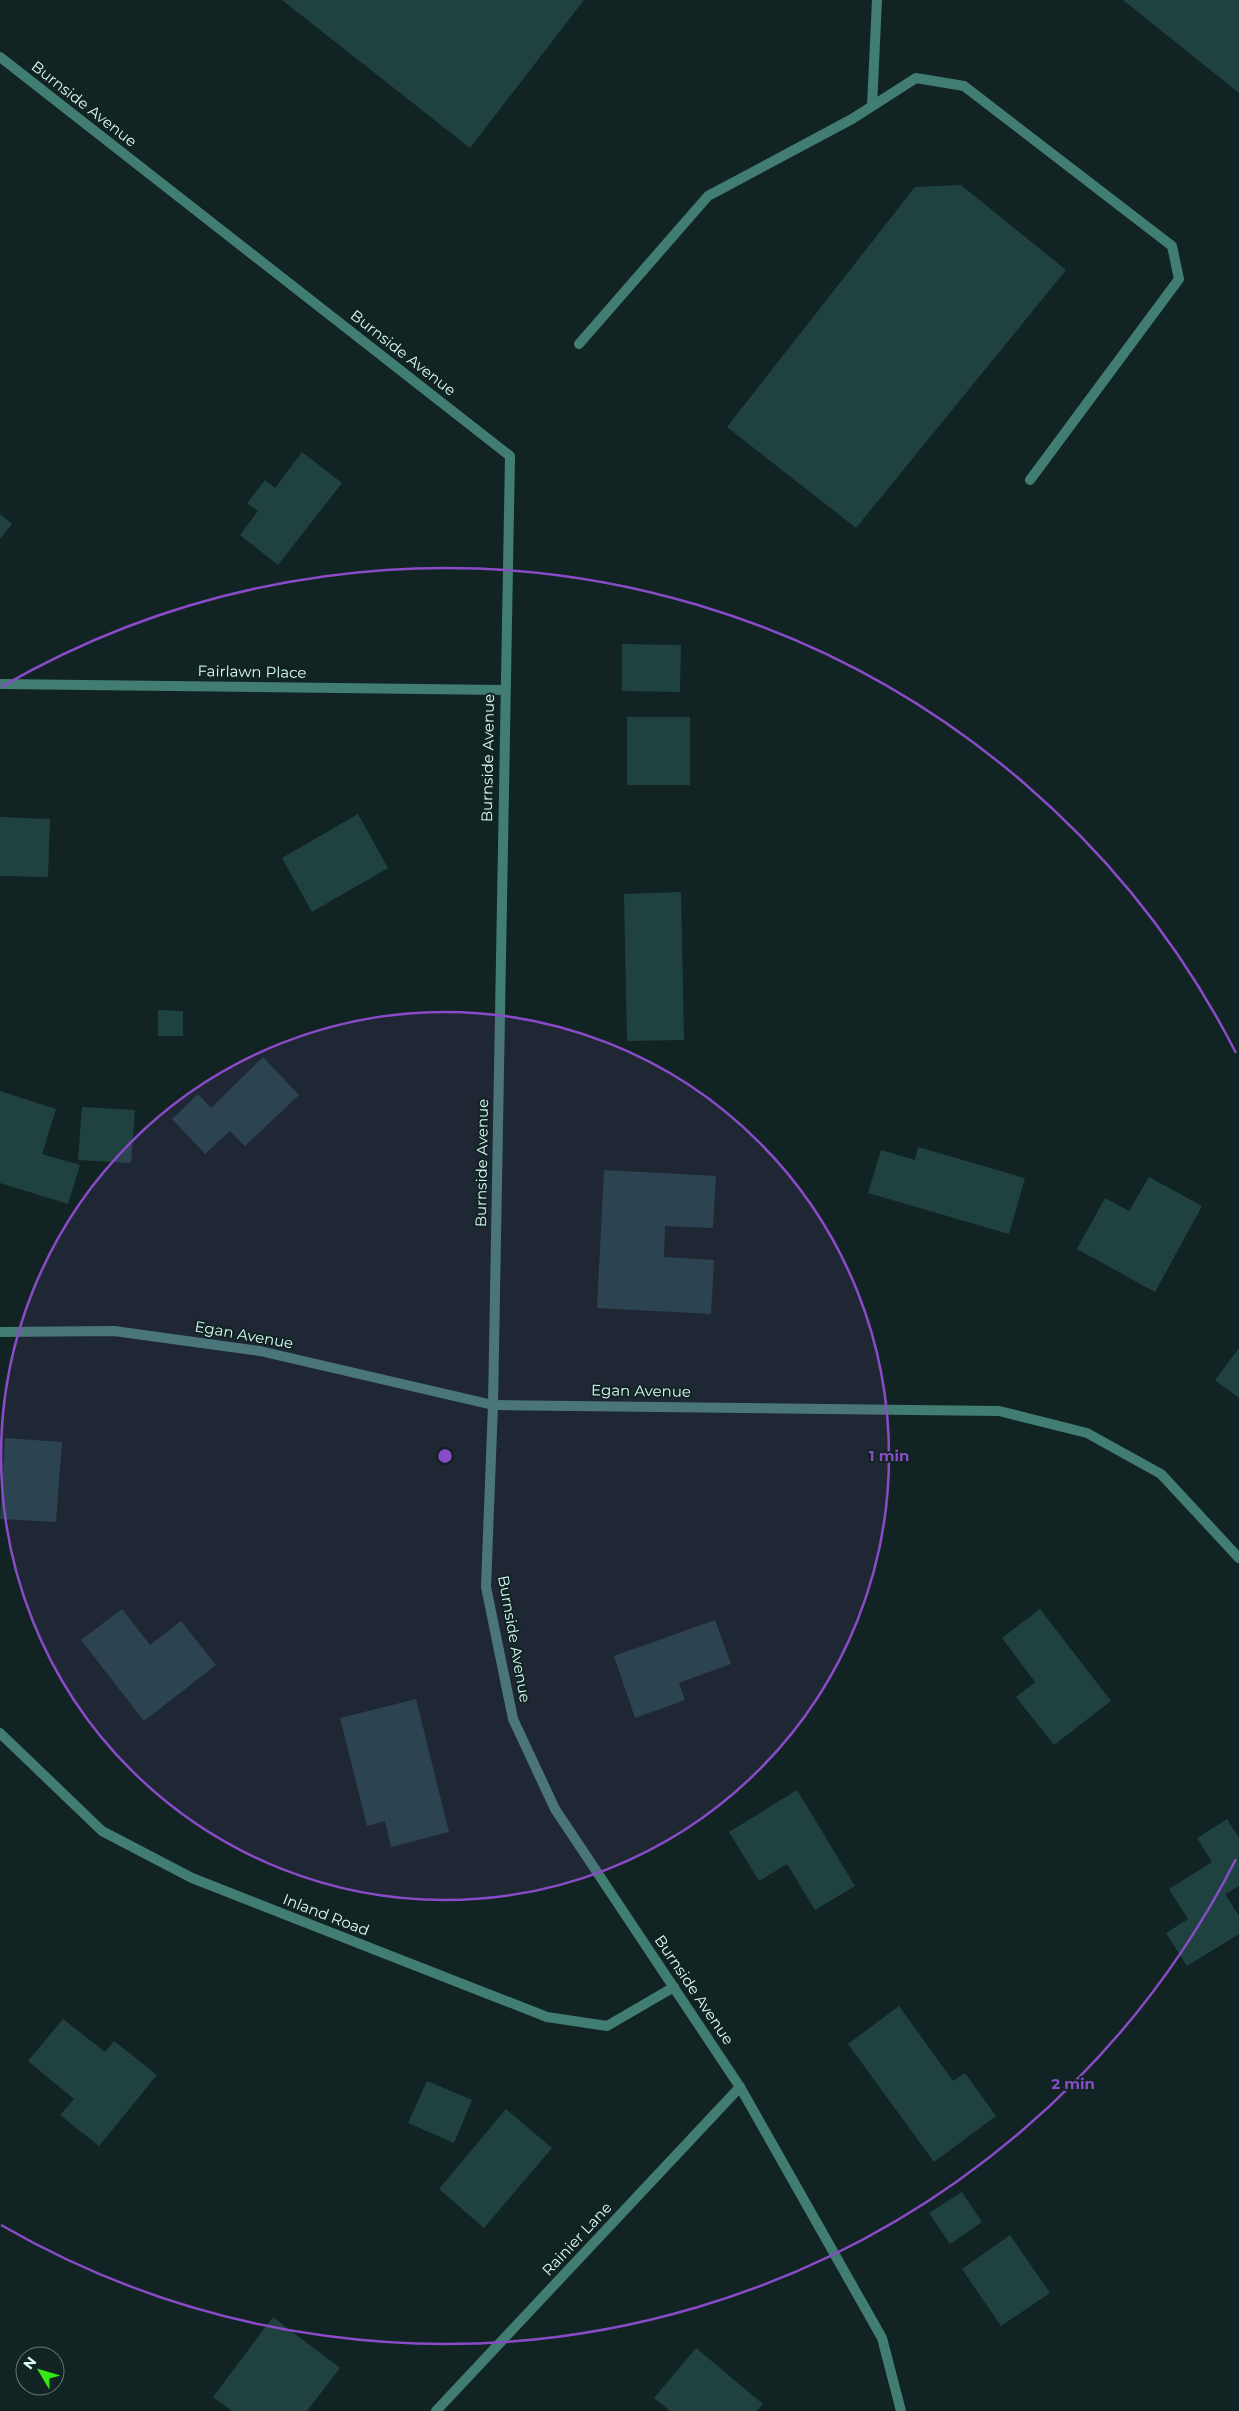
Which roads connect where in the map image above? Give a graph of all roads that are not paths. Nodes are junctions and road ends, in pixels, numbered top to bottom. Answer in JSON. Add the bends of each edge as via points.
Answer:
{"nodes":[{"id":1,"x":877,"y":0,"type":"edge"},
{"id":2,"x":0,"y":57,"type":"edge"},
{"id":3,"x":872,"y":106,"type":"junction"},
{"id":4,"x":579,"y":344,"type":"dead end"},
{"id":5,"x":1030,"y":480,"type":"dead end"},
{"id":6,"x":0,"y":684,"type":"edge"},
{"id":7,"x":504,"y":690,"type":"junction"},
{"id":8,"x":0,"y":1332,"type":"edge"},
{"id":9,"x":493,"y":1405,"type":"junction"},
{"id":10,"x":1239,"y":1558,"type":"edge"},
{"id":11,"x":0,"y":1733,"type":"edge"},
{"id":12,"x":674,"y":1987,"type":"junction"},
{"id":13,"x":740,"y":2087,"type":"junction"},
{"id":14,"x":436,"y":2411,"type":"edge"},
{"id":15,"x":900,"y":2411,"type":"edge"}],
"edges":[{"from":1,"to":3,"type":"street"},
{"from":2,"to":7,"type":"street","name":"Burnside Avenue","via":[[510,456]]},
{"from":3,"to":4,"type":"street","via":[[708,196]]},
{"from":3,"to":5,"type":"street","via":[[916,78],[964,86],[1172,246],[1179,279]]},
{"from":6,"to":7,"type":"street","name":"Fairlawn Place"},
{"from":7,"to":9,"type":"street","name":"Burnside Avenue"},
{"from":8,"to":9,"type":"street","name":"Egan Avenue","via":[[114,1331],[260,1351]]},
{"from":9,"to":10,"type":"street","name":"Egan Avenue","via":[[999,1411],[1087,1433],[1160,1474]]},
{"from":9,"to":12,"type":"street","name":"Burnside Avenue","via":[[486,1587],[513,1719],[555,1809]]},
{"from":11,"to":12,"type":"street","name":"Inland Road","via":[[102,1831],[192,1878],[547,2018],[607,2026]]},
{"from":12,"to":13,"type":"street","name":"Burnside Avenue"},
{"from":13,"to":14,"type":"street","name":"Rainier Lane"},
{"from":13,"to":15,"type":"street","name":"Burnside Avenue","via":[[882,2338]]}]}
